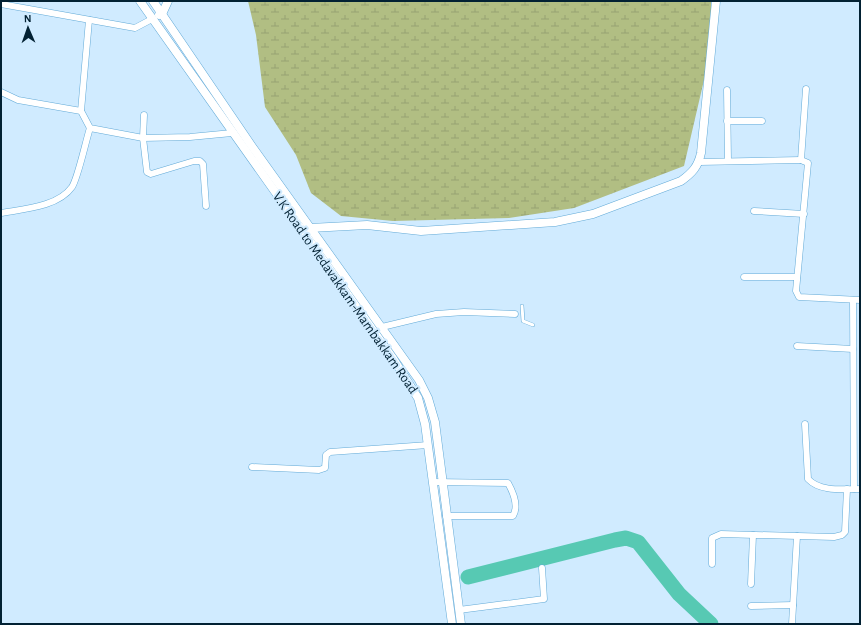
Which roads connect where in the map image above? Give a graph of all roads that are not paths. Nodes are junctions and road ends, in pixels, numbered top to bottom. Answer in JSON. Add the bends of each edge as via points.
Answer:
{"nodes":[{"id":1,"x":140,"y":1,"type":"edge"},
{"id":2,"x":153,"y":1,"type":"edge"},
{"id":3,"x":168,"y":1,"type":"edge"},
{"id":4,"x":716,"y":1,"type":"edge"},
{"id":5,"x":2,"y":3,"type":"edge"},
{"id":6,"x":162,"y":14,"type":"junction"},
{"id":7,"x":152,"y":19,"type":"junction"},
{"id":8,"x":89,"y":20,"type":"junction"},
{"id":9,"x":806,"y":89,"type":"dead end"},
{"id":10,"x":727,"y":90,"type":"dead end"},
{"id":11,"x":1,"y":92,"type":"edge"},
{"id":12,"x":81,"y":111,"type":"junction"},
{"id":13,"x":144,"y":115,"type":"dead end"},
{"id":14,"x":727,"y":121,"type":"junction"},
{"id":15,"x":762,"y":121,"type":"dead end"},
{"id":16,"x":90,"y":128,"type":"junction"},
{"id":17,"x":232,"y":133,"type":"junction"},
{"id":18,"x":143,"y":138,"type":"junction"},
{"id":19,"x":801,"y":160,"type":"junction"},
{"id":20,"x":728,"y":161,"type":"junction"},
{"id":21,"x":699,"y":162,"type":"junction"},
{"id":22,"x":206,"y":206,"type":"dead end"},
{"id":23,"x":754,"y":211,"type":"dead end"},
{"id":24,"x":1,"y":213,"type":"edge"},
{"id":25,"x":804,"y":214,"type":"junction"},
{"id":26,"x":306,"y":230,"type":"junction"},
{"id":27,"x":797,"y":277,"type":"junction"},
{"id":28,"x":744,"y":278,"type":"dead end"},
{"id":29,"x":857,"y":300,"type":"edge"},
{"id":30,"x":522,"y":306,"type":"dead end"},
{"id":31,"x":515,"y":314,"type":"joint"},
{"id":32,"x":523,"y":315,"type":"junction"},
{"id":33,"x":533,"y":324,"type":"dead end"},
{"id":34,"x":382,"y":327,"type":"junction"},
{"id":35,"x":797,"y":346,"type":"dead end"},
{"id":36,"x":853,"y":349,"type":"junction"},
{"id":37,"x":805,"y":424,"type":"dead end"},
{"id":38,"x":428,"y":445,"type":"junction"},
{"id":39,"x":252,"y":467,"type":"dead end"},
{"id":40,"x":442,"y":481,"type":"junction"},
{"id":41,"x":433,"y":482,"type":"junction"},
{"id":42,"x":846,"y":489,"type":"junction"},
{"id":43,"x":857,"y":489,"type":"edge"},
{"id":44,"x":446,"y":516,"type":"junction"},
{"id":45,"x":753,"y":535,"type":"junction"},
{"id":46,"x":797,"y":536,"type":"junction"},
{"id":47,"x":712,"y":564,"type":"dead end"},
{"id":48,"x":542,"y":568,"type":"dead end"},
{"id":49,"x":751,"y":584,"type":"dead end"},
{"id":50,"x":793,"y":605,"type":"junction"},
{"id":51,"x":751,"y":606,"type":"dead end"},
{"id":52,"x":459,"y":610,"type":"junction"},
{"id":53,"x":452,"y":624,"type":"edge"},
{"id":54,"x":461,"y":624,"type":"edge"},
{"id":55,"x":792,"y":624,"type":"edge"}],
"edges":[{"from":1,"to":7,"type":"street","name":"V.K Road to Medavakkam-Mambakkam Road"},
{"from":2,"to":6,"type":"street","name":"V.K Road to Medavakkam-Mambakkam Road"},
{"from":3,"to":6,"type":"street"},
{"from":4,"to":21,"type":"street"},
{"from":5,"to":8,"type":"street"},
{"from":6,"to":7,"type":"street"},
{"from":6,"to":26,"type":"street","name":"V.K Road to Medavakkam-Mambakkam Road"},
{"from":7,"to":8,"type":"street","via":[[136,28]]},
{"from":7,"to":17,"type":"street","name":"V.K Road to Medavakkam-Mambakkam Road"},
{"from":8,"to":12,"type":"street"},
{"from":9,"to":19,"type":"street"},
{"from":10,"to":14,"type":"street"},
{"from":11,"to":12,"type":"street","via":[[18,100]]},
{"from":12,"to":16,"type":"street"},
{"from":13,"to":18,"type":"street"},
{"from":14,"to":15,"type":"street"},
{"from":14,"to":20,"type":"street"},
{"from":16,"to":18,"type":"street"},
{"from":16,"to":24,"type":"street","via":[[73,186],[64,195],[48,203]]},
{"from":17,"to":18,"type":"street"},
{"from":17,"to":26,"type":"street","name":"V.K Road to Medavakkam-Mambakkam Road"},
{"from":18,"to":22,"type":"street","via":[[147,172],[151,174],[194,161],[202,163]]},
{"from":19,"to":20,"type":"street"},
{"from":19,"to":25,"type":"street","via":[[808,163]]},
{"from":20,"to":21,"type":"street"},
{"from":21,"to":26,"type":"street","via":[[693,173],[681,181],[621,205],[575,219],[439,231],[358,225]]},
{"from":23,"to":25,"type":"street"},
{"from":25,"to":27,"type":"street"},
{"from":26,"to":34,"type":"street","name":"V.K Road to Medavakkam-Mambakkam Road"},
{"from":26,"to":38,"type":"street","name":"V.K Road to Medavakkam-Mambakkam Road","via":[[410,384],[423,411]]},
{"from":27,"to":28,"type":"street"},
{"from":27,"to":29,"type":"street","via":[[796,291],[799,297]]},
{"from":29,"to":36,"type":"street"},
{"from":30,"to":32,"type":"lane"},
{"from":31,"to":32,"type":"lane"},
{"from":31,"to":34,"type":"street","via":[[436,314]]},
{"from":32,"to":33,"type":"lane","via":[[523,321]]},
{"from":34,"to":40,"type":"street","name":"V.K Road to Medavakkam-Mambakkam Road","via":[[419,380],[428,398],[435,422]]},
{"from":35,"to":36,"type":"street"},
{"from":36,"to":43,"type":"street"},
{"from":37,"to":42,"type":"street","via":[[808,479],[814,486]]},
{"from":38,"to":39,"type":"street","via":[[330,452],[326,455],[325,468],[319,470]]},
{"from":38,"to":41,"type":"street","name":"V.K Road to Medavakkam-Mambakkam Road"},
{"from":40,"to":41,"type":"street"},
{"from":40,"to":44,"type":"street","name":"V.K Road to Medavakkam-Mambakkam Road"},
{"from":40,"to":44,"type":"street","via":[[508,483],[514,494],[513,516]]},
{"from":41,"to":53,"type":"street","name":"V.K Road to Medavakkam-Mambakkam Road"},
{"from":42,"to":43,"type":"street"},
{"from":42,"to":46,"type":"street","via":[[842,535]]},
{"from":44,"to":52,"type":"street","name":"V.K Road to Medavakkam-Mambakkam Road"},
{"from":45,"to":46,"type":"street"},
{"from":45,"to":47,"type":"street","via":[[714,536]]},
{"from":45,"to":49,"type":"street"},
{"from":46,"to":50,"type":"street"},
{"from":48,"to":52,"type":"street","via":[[544,599]]},
{"from":50,"to":51,"type":"street"},
{"from":50,"to":55,"type":"street"},
{"from":52,"to":54,"type":"street","name":"V.K Road to Medavakkam-Mambakkam Road"}]}
